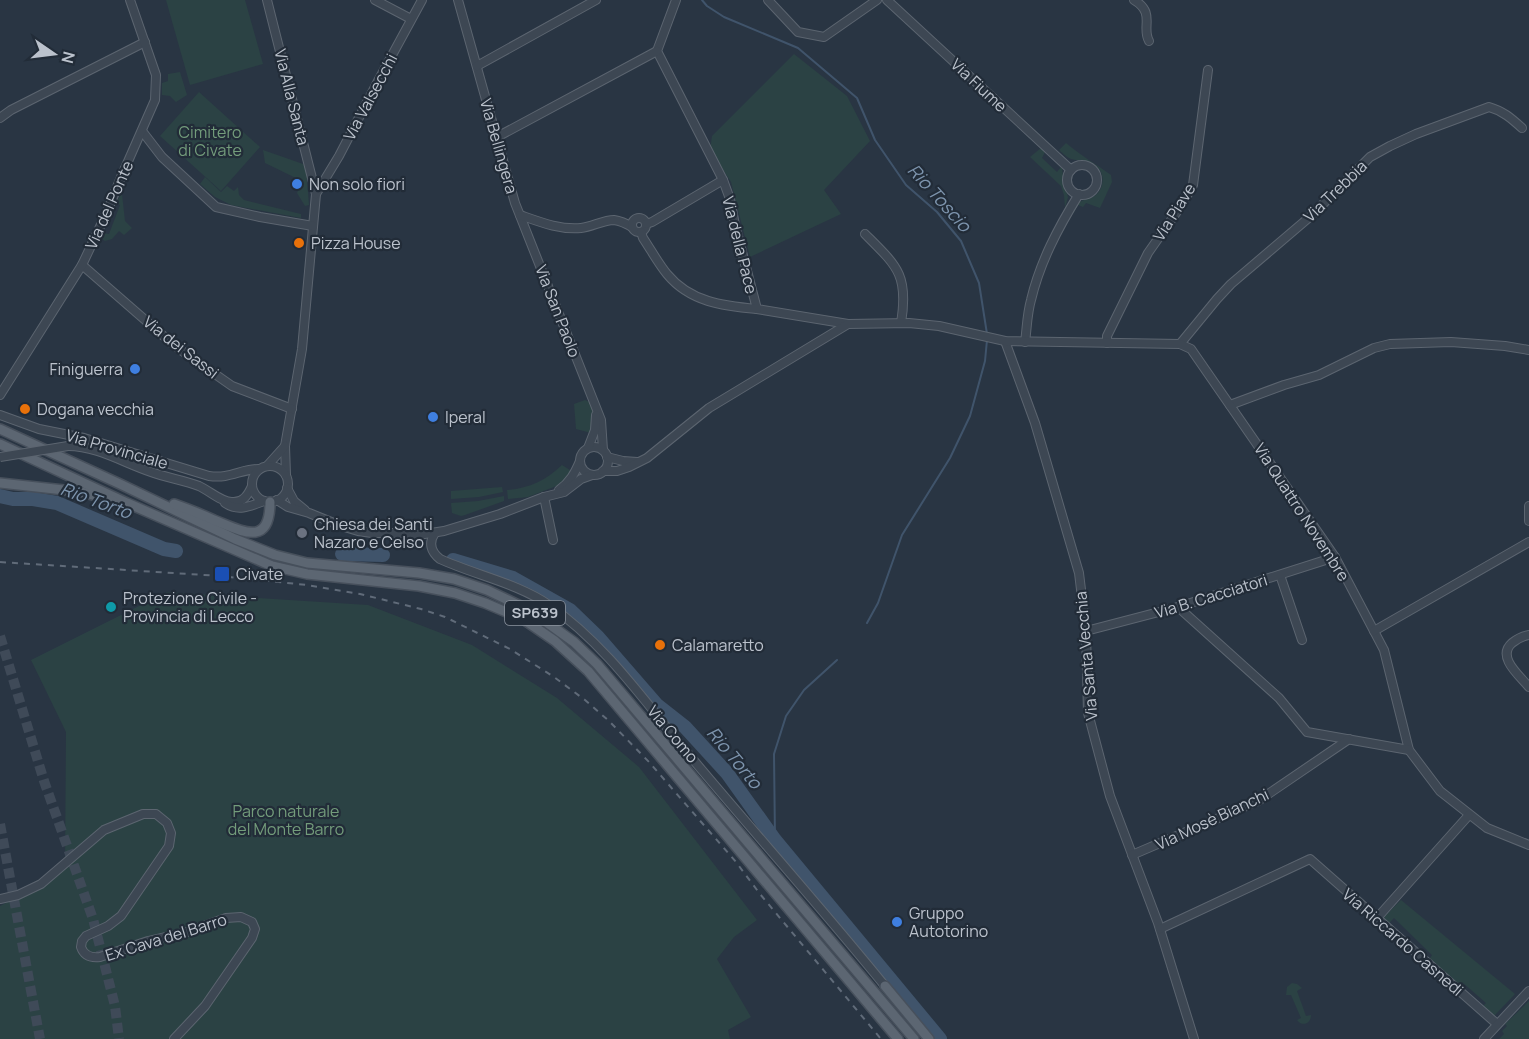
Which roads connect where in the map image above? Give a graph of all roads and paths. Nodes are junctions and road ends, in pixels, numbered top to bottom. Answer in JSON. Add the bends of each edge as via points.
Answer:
{"nodes":[{"id":1,"x":130,"y":0,"type":"edge"},
{"id":2,"x":267,"y":0,"type":"edge"},
{"id":3,"x":375,"y":0,"type":"edge"},
{"id":4,"x":422,"y":0,"type":"edge"},
{"id":5,"x":458,"y":0,"type":"edge"},
{"id":6,"x":596,"y":0,"type":"edge"},
{"id":7,"x":676,"y":0,"type":"edge"},
{"id":8,"x":768,"y":0,"type":"edge"},
{"id":9,"x":877,"y":0,"type":"edge"},
{"id":10,"x":887,"y":0,"type":"edge"},
{"id":11,"x":1134,"y":0,"type":"edge"},
{"id":12,"x":411,"y":19,"type":"junction"},
{"id":13,"x":1149,"y":41,"type":"dead end"},
{"id":14,"x":145,"y":42,"type":"junction"},
{"id":15,"x":657,"y":51,"type":"junction"},
{"id":16,"x":477,"y":66,"type":"junction"},
{"id":17,"x":1208,"y":70,"type":"dead end"},
{"id":18,"x":0,"y":118,"type":"edge"},
{"id":19,"x":1522,"y":128,"type":"dead end"},
{"id":20,"x":142,"y":131,"type":"junction"},
{"id":21,"x":497,"y":137,"type":"junction"},
{"id":22,"x":1071,"y":170,"type":"junction"},
{"id":23,"x":723,"y":180,"type":"junction"},
{"id":24,"x":316,"y":194,"type":"junction"},
{"id":25,"x":1079,"y":194,"type":"junction"},
{"id":26,"x":520,"y":215,"type":"junction"},
{"id":27,"x":646,"y":224,"type":"junction"},
{"id":28,"x":313,"y":225,"type":"junction"},
{"id":29,"x":632,"y":227,"type":"junction"},
{"id":30,"x":641,"y":232,"type":"junction"},
{"id":31,"x":865,"y":234,"type":"dead end"},
{"id":32,"x":82,"y":265,"type":"junction"},
{"id":33,"x":757,"y":309,"type":"junction"},
{"id":34,"x":901,"y":323,"type":"junction"},
{"id":35,"x":848,"y":324,"type":"junction"},
{"id":36,"x":1005,"y":341,"type":"junction"},
{"id":37,"x":1025,"y":342,"type":"junction"},
{"id":38,"x":1107,"y":343,"type":"junction"},
{"id":39,"x":1180,"y":344,"type":"junction"},
{"id":40,"x":1529,"y":350,"type":"edge"},
{"id":41,"x":0,"y":395,"type":"edge"},
{"id":42,"x":1230,"y":405,"type":"junction"},
{"id":43,"x":595,"y":407,"type":"junction"},
{"id":44,"x":292,"y":409,"type":"junction"},
{"id":45,"x":0,"y":415,"type":"edge"},
{"id":46,"x":0,"y":429,"type":"edge"},
{"id":47,"x":0,"y":444,"type":"edge"},
{"id":48,"x":285,"y":447,"type":"junction"},
{"id":49,"x":588,"y":448,"type":"junction"},
{"id":50,"x":605,"y":453,"type":"junction"},
{"id":51,"x":0,"y":457,"type":"edge"},
{"id":52,"x":580,"y":461,"type":"junction"},
{"id":53,"x":639,"y":462,"type":"junction"},
{"id":54,"x":263,"y":468,"type":"junction"},
{"id":55,"x":603,"y":471,"type":"junction"},
{"id":56,"x":235,"y":474,"type":"junction"},
{"id":57,"x":285,"y":475,"type":"junction"},
{"id":58,"x":592,"y":475,"type":"junction"},
{"id":59,"x":0,"y":483,"type":"edge"},
{"id":60,"x":120,"y":484,"type":"junction"},
{"id":61,"x":252,"y":484,"type":"junction"},
{"id":62,"x":287,"y":488,"type":"junction"},
{"id":63,"x":553,"y":494,"type":"junction"},
{"id":64,"x":217,"y":496,"type":"junction"},
{"id":65,"x":544,"y":497,"type":"junction"},
{"id":66,"x":270,"y":501,"type":"junction"},
{"id":67,"x":127,"y":503,"type":"junction"},
{"id":68,"x":1529,"y":506,"type":"edge"},
{"id":69,"x":309,"y":513,"type":"junction"},
{"id":70,"x":1529,"y":521,"type":"edge"},
{"id":71,"x":435,"y":533,"type":"junction"},
{"id":72,"x":553,"y":540,"type":"dead end"},
{"id":73,"x":1529,"y":542,"type":"edge"},
{"id":74,"x":1335,"y":557,"type":"junction"},
{"id":75,"x":1280,"y":575,"type":"junction"},
{"id":76,"x":1178,"y":607,"type":"junction"},
{"id":77,"x":1086,"y":631,"type":"junction"},
{"id":78,"x":1374,"y":631,"type":"junction"},
{"id":79,"x":1529,"y":635,"type":"edge"},
{"id":80,"x":1302,"y":640,"type":"dead end"},
{"id":81,"x":1529,"y":687,"type":"edge"},
{"id":82,"x":1349,"y":739,"type":"junction"},
{"id":83,"x":1409,"y":750,"type":"junction"},
{"id":84,"x":1469,"y":815,"type":"junction"},
{"id":85,"x":1529,"y":845,"type":"edge"},
{"id":86,"x":1132,"y":855,"type":"junction"},
{"id":87,"x":0,"y":898,"type":"edge"},
{"id":88,"x":1377,"y":918,"type":"junction"},
{"id":89,"x":1160,"y":929,"type":"junction"},
{"id":90,"x":885,"y":986,"type":"joint"},
{"id":91,"x":1529,"y":991,"type":"edge"},
{"id":92,"x":1497,"y":1024,"type":"junction"},
{"id":93,"x":174,"y":1039,"type":"edge"},
{"id":94,"x":898,"y":1039,"type":"edge"},
{"id":95,"x":914,"y":1039,"type":"edge"},
{"id":96,"x":929,"y":1039,"type":"edge"},
{"id":97,"x":1194,"y":1039,"type":"edge"},
{"id":98,"x":1484,"y":1039,"type":"edge"}],
"edges":[{"from":1,"to":14,"type":"street","name":"Via del Ponte"},
{"from":2,"to":24,"type":"street","name":"Via Alla Santa"},
{"from":3,"to":12,"type":"street"},
{"from":4,"to":12,"type":"street","name":"Via Valsecchi"},
{"from":5,"to":16,"type":"street","name":"Via Bellingera"},
{"from":6,"to":16,"type":"street"},
{"from":7,"to":15,"type":"street"},
{"from":8,"to":9,"type":"street","via":[[798,32],[824,37]]},
{"from":10,"to":22,"type":"street","name":"Via Fiume"},
{"from":11,"to":13,"type":"street","via":[[1147,14]]},
{"from":12,"to":24,"type":"street","name":"Via Valsecchi"},
{"from":14,"to":18,"type":"street"},
{"from":14,"to":20,"type":"street","name":"Via del Ponte","via":[[156,75],[155,100]]},
{"from":15,"to":21,"type":"street"},
{"from":15,"to":23,"type":"street","name":"Via della Pace"},
{"from":16,"to":21,"type":"street","name":"Via Bellingera"},
{"from":17,"to":38,"type":"street","name":"Via Piave","via":[[1193,185],[1148,253]]},
{"from":19,"to":39,"type":"street","name":"Via Trebbia","via":[[1508,115],[1489,107],[1416,134],[1370,157],[1231,284]]},
{"from":20,"to":28,"type":"street","via":[[162,157],[216,207]]},
{"from":20,"to":32,"type":"street","name":"Via del Ponte"},
{"from":21,"to":26,"type":"street","name":"Via Bellingera"},
{"from":22,"to":25,"type":"street","via":[[1070,188]]},
{"from":22,"to":25,"type":"street","via":[[1086,166],[1097,177],[1094,189]]},
{"from":23,"to":27,"type":"street"},
{"from":23,"to":33,"type":"street","name":"Via della Pace"},
{"from":24,"to":28,"type":"street"},
{"from":25,"to":37,"type":"street","via":[[1042,263],[1030,302]]},
{"from":26,"to":29,"type":"street","name":"Via Bellingera","via":[[562,227],[582,228],[615,220]]},
{"from":26,"to":43,"type":"street","name":"Via San Paolo"},
{"from":27,"to":29,"type":"street","via":[[639,218]]},
{"from":27,"to":30,"type":"street"},
{"from":28,"to":44,"type":"street","via":[[302,349]]},
{"from":29,"to":30,"type":"street"},
{"from":30,"to":33,"type":"street","via":[[667,274],[696,297],[721,305]]},
{"from":31,"to":34,"type":"street","via":[[897,268],[903,285]]},
{"from":32,"to":41,"type":"street","name":"Via del Ponte"},
{"from":32,"to":44,"type":"street","name":"Via dei Sassi","via":[[175,346],[232,386]]},
{"from":33,"to":35,"type":"street","name":"Via della Pace"},
{"from":34,"to":35,"type":"street","name":"Via della Pace"},
{"from":34,"to":36,"type":"street","name":"Via della Pace","via":[[939,326]]},
{"from":35,"to":53,"type":"street","via":[[710,408]]},
{"from":36,"to":37,"type":"street"},
{"from":36,"to":77,"type":"street","name":"Via Santa Vecchia","via":[[1035,423],[1079,573]]},
{"from":37,"to":38,"type":"street"},
{"from":38,"to":39,"type":"street"},
{"from":39,"to":42,"type":"street","name":"Via Quattro Novembre","via":[[1191,350]]},
{"from":40,"to":42,"type":"street","via":[[1451,342],[1390,344],[1319,375]]},
{"from":42,"to":74,"type":"street","name":"Via Quattro Novembre"},
{"from":43,"to":49,"type":"street","name":"Via San Paolo","via":[[595,430]]},
{"from":43,"to":50,"type":"street","name":"Via San Paolo","via":[[601,420]]},
{"from":44,"to":48,"type":"street"},
{"from":45,"to":56,"type":"street","name":"Via Provinciale","via":[[209,476]]},
{"from":46,"to":60,"type":"main road","number":"SP639"},
{"from":47,"to":67,"type":"main road","number":"SP639"},
{"from":48,"to":54,"type":"street"},
{"from":48,"to":57,"type":"street"},
{"from":49,"to":50,"type":"street","via":[[596,447]]},
{"from":49,"to":52,"type":"street"},
{"from":50,"to":53,"type":"street","via":[[623,461]]},
{"from":50,"to":55,"type":"street","via":[[608,465]]},
{"from":51,"to":64,"type":"street","bridge":true,"via":[[78,446]]},
{"from":52,"to":58,"type":"street","via":[[582,469]]},
{"from":52,"to":63,"type":"street","via":[[571,479]]},
{"from":53,"to":55,"type":"street","via":[[617,471]]},
{"from":54,"to":56,"type":"street","name":"Via Provinciale"},
{"from":54,"to":57,"type":"street","via":[[279,468]]},
{"from":54,"to":61,"type":"street"},
{"from":55,"to":58,"type":"street"},
{"from":56,"to":61,"type":"street","name":"Via Provinciale"},
{"from":57,"to":62,"type":"street"},
{"from":58,"to":63,"type":"street","via":[[564,492]]},
{"from":59,"to":67,"type":"main road","via":[[82,492]]},
{"from":60,"to":66,"type":"main road","via":[[248,532],[267,524]]},
{"from":60,"to":95,"type":"main road","number":"SP639","via":[[275,555],[307,563],[454,579],[531,610],[597,664]]},
{"from":61,"to":64,"type":"street","via":[[238,501],[228,502]]},
{"from":61,"to":66,"type":"street","via":[[255,494]]},
{"from":62,"to":66,"type":"street","via":[[284,495]]},
{"from":62,"to":69,"type":"street","via":[[294,501]]},
{"from":63,"to":65,"type":"street"},
{"from":64,"to":66,"type":"street","via":[[238,508]]},
{"from":65,"to":71,"type":"street"},
{"from":65,"to":72,"type":"street"},
{"from":66,"to":69,"type":"street"},
{"from":67,"to":94,"type":"main road","number":"SP639","via":[[272,566],[455,593],[523,619],[555,641],[588,671]]},
{"from":68,"to":70,"type":"street"},
{"from":69,"to":71,"type":"street","via":[[365,532]]},
{"from":71,"to":90,"type":"street","name":"Via Como","via":[[431,548],[440,559],[545,603],[608,657]]},
{"from":73,"to":78,"type":"street"},
{"from":74,"to":75,"type":"street","name":"Via B. Cacciatori"},
{"from":74,"to":78,"type":"street","name":"Via Quattro Novembre"},
{"from":75,"to":76,"type":"street","name":"Via B. Cacciatori"},
{"from":75,"to":80,"type":"street"},
{"from":76,"to":77,"type":"street","name":"Via B. Cacciatori"},
{"from":76,"to":82,"type":"street","via":[[1279,698],[1307,732]]},
{"from":77,"to":86,"type":"street","name":"Via Santa Vecchia","via":[[1088,713],[1110,796]]},
{"from":78,"to":83,"type":"street","name":"Via Quattro Novembre","via":[[1384,650]]},
{"from":79,"to":81,"type":"street","via":[[1513,642],[1506,653]]},
{"from":82,"to":83,"type":"street"},
{"from":82,"to":86,"type":"street","name":"Via Mosè Bianchi","via":[[1258,801]]},
{"from":83,"to":84,"type":"street","name":"Via Quattro Novembre","via":[[1440,791]]},
{"from":84,"to":85,"type":"street","name":"Via Quattro Novembre","via":[[1486,828]]},
{"from":84,"to":88,"type":"street"},
{"from":86,"to":89,"type":"street","name":"Via Santa Vecchia"},
{"from":87,"to":93,"type":"street","name":"Ex Cava del Barro","via":[[41,884],[104,830],[143,814],[163,819],[171,833],[169,846],[121,916],[86,936],[81,946],[87,956],[94,958],[226,918],[249,919],[255,928],[252,938],[205,1006]]},
{"from":88,"to":89,"type":"street","name":"Via Riccardo Casnedi","via":[[1310,859]]},
{"from":88,"to":92,"type":"street","name":"Via Riccardo Casnedi"},
{"from":89,"to":97,"type":"street","name":"Via Santa Vecchia"},
{"from":90,"to":96,"type":"main road"},
{"from":91,"to":92,"type":"street"},
{"from":92,"to":98,"type":"street"}]}
